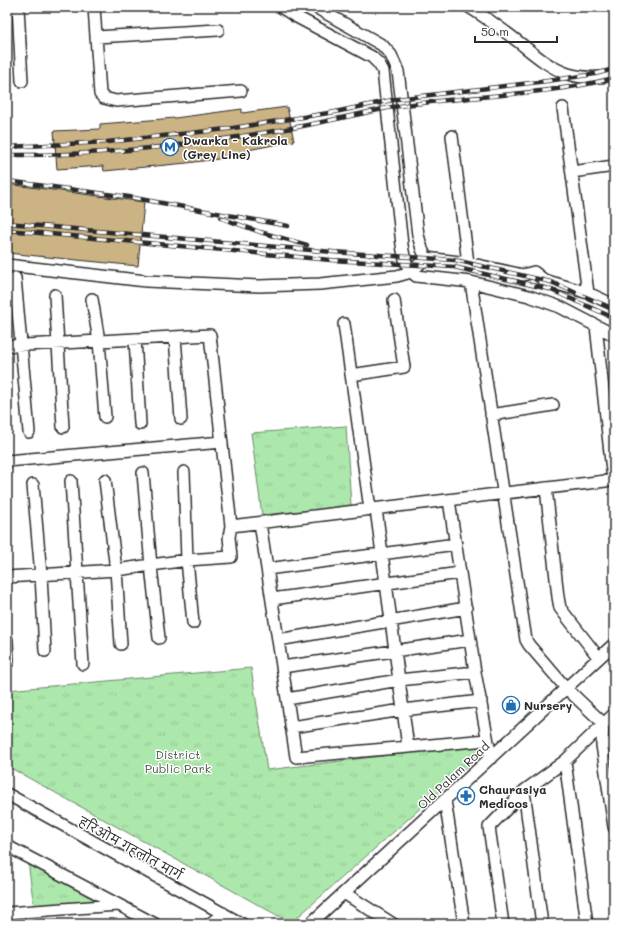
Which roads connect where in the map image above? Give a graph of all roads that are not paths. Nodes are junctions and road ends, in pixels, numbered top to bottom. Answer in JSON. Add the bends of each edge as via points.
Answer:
{"nodes":[{"id":1,"x":18,"y":7,"type":"edge"},
{"id":2,"x":94,"y":7,"type":"edge"},
{"id":3,"x":281,"y":7,"type":"edge"},
{"id":4,"x":315,"y":7,"type":"edge"},
{"id":5,"x":470,"y":7,"type":"edge"},
{"id":6,"x":218,"y":30,"type":"dead end"},
{"id":7,"x":96,"y":37,"type":"junction"},
{"id":8,"x":614,"y":75,"type":"edge"},
{"id":9,"x":22,"y":80,"type":"dead end"},
{"id":10,"x":241,"y":91,"type":"dead end"},
{"id":11,"x":563,"y":108,"type":"dead end"},
{"id":12,"x":452,"y":136,"type":"dead end"},
{"id":13,"x":408,"y":151,"type":"junction"},
{"id":14,"x":392,"y":153,"type":"junction"},
{"id":15,"x":614,"y":166,"type":"edge"},
{"id":16,"x":572,"y":172,"type":"junction"},
{"id":17,"x":426,"y":258,"type":"junction"},
{"id":18,"x":468,"y":263,"type":"junction"},
{"id":19,"x":7,"y":265,"type":"edge"},
{"id":20,"x":411,"y":272,"type":"junction"},
{"id":21,"x":15,"y":278,"type":"dead end"},
{"id":22,"x":471,"y":282,"type":"junction"},
{"id":23,"x":588,"y":293,"type":"junction"},
{"id":24,"x":55,"y":295,"type":"dead end"},
{"id":25,"x":92,"y":299,"type":"dead end"},
{"id":26,"x":394,"y":300,"type":"dead end"},
{"id":27,"x":614,"y":305,"type":"edge"},
{"id":28,"x":344,"y":324,"type":"dead end"},
{"id":29,"x":596,"y":326,"type":"junction"},
{"id":30,"x":614,"y":335,"type":"edge"},
{"id":31,"x":175,"y":337,"type":"junction"},
{"id":32,"x":134,"y":339,"type":"junction"},
{"id":33,"x":98,"y":341,"type":"junction"},
{"id":34,"x":57,"y":344,"type":"junction"},
{"id":35,"x":7,"y":346,"type":"edge"},
{"id":36,"x":21,"y":346,"type":"junction"},
{"id":37,"x":351,"y":375,"type":"junction"},
{"id":38,"x":553,"y":405,"type":"dead end"},
{"id":39,"x":491,"y":414,"type":"junction"},
{"id":40,"x":105,"y":416,"type":"dead end"},
{"id":41,"x":181,"y":419,"type":"dead end"},
{"id":42,"x":140,"y":424,"type":"dead end"},
{"id":43,"x":63,"y":427,"type":"dead end"},
{"id":44,"x":29,"y":432,"type":"dead end"},
{"id":45,"x":222,"y":442,"type":"junction"},
{"id":46,"x":7,"y":461,"type":"edge"},
{"id":47,"x":184,"y":472,"type":"dead end"},
{"id":48,"x":143,"y":473,"type":"dead end"},
{"id":49,"x":106,"y":480,"type":"dead end"},
{"id":50,"x":614,"y":480,"type":"edge"},
{"id":51,"x":71,"y":481,"type":"dead end"},
{"id":52,"x":33,"y":485,"type":"dead end"},
{"id":53,"x":546,"y":488,"type":"junction"},
{"id":54,"x":503,"y":494,"type":"junction"},
{"id":55,"x":449,"y":500,"type":"junction"},
{"id":56,"x":373,"y":509,"type":"junction"},
{"id":57,"x":260,"y":523,"type":"junction"},
{"id":58,"x":231,"y":526,"type":"junction"},
{"id":59,"x":456,"y":544,"type":"junction"},
{"id":60,"x":382,"y":555,"type":"junction"},
{"id":61,"x":187,"y":560,"type":"junction"},
{"id":62,"x":151,"y":566,"type":"junction"},
{"id":63,"x":267,"y":569,"type":"junction"},
{"id":64,"x":116,"y":570,"type":"junction"},
{"id":65,"x":77,"y":573,"type":"junction"},
{"id":66,"x":460,"y":573,"type":"junction"},
{"id":67,"x":41,"y":575,"type":"junction"},
{"id":68,"x":7,"y":577,"type":"edge"},
{"id":69,"x":386,"y":583,"type":"junction"},
{"id":70,"x":272,"y":598,"type":"junction"},
{"id":71,"x":466,"y":608,"type":"junction"},
{"id":72,"x":391,"y":620,"type":"junction"},
{"id":73,"x":193,"y":623,"type":"dead end"},
{"id":74,"x":159,"y":638,"type":"dead end"},
{"id":75,"x":7,"y":640,"type":"edge"},
{"id":76,"x":278,"y":640,"type":"junction"},
{"id":77,"x":470,"y":640,"type":"junction"},
{"id":78,"x":121,"y":644,"type":"dead end"},
{"id":79,"x":614,"y":644,"type":"edge"},
{"id":80,"x":44,"y":651,"type":"dead end"},
{"id":81,"x":395,"y":651,"type":"junction"},
{"id":82,"x":599,"y":658,"type":"junction"},
{"id":83,"x":8,"y":662,"type":"dead end"},
{"id":84,"x":83,"y":664,"type":"dead end"},
{"id":85,"x":282,"y":667,"type":"junction"},
{"id":86,"x":475,"y":672,"type":"junction"},
{"id":87,"x":399,"y":680,"type":"junction"},
{"id":88,"x":566,"y":688,"type":"junction"},
{"id":89,"x":287,"y":699,"type":"junction"},
{"id":90,"x":480,"y":701,"type":"junction"},
{"id":91,"x":403,"y":710,"type":"junction"},
{"id":92,"x":614,"y":714,"type":"edge"},
{"id":93,"x":603,"y":723,"type":"junction"},
{"id":94,"x":291,"y":727,"type":"junction"},
{"id":95,"x":487,"y":740,"type":"junction"},
{"id":96,"x":614,"y":743,"type":"edge"},
{"id":97,"x":602,"y":744,"type":"junction"},
{"id":98,"x":408,"y":747,"type":"junction"},
{"id":99,"x":491,"y":758,"type":"junction"},
{"id":100,"x":565,"y":761,"type":"junction"},
{"id":101,"x":611,"y":779,"type":"edge"},
{"id":102,"x":524,"y":791,"type":"junction"},
{"id":103,"x":7,"y":794,"type":"edge"},
{"id":104,"x":444,"y":800,"type":"junction"},
{"id":105,"x":613,"y":815,"type":"edge"},
{"id":106,"x":614,"y":827,"type":"edge"},
{"id":107,"x":7,"y":846,"type":"edge"},
{"id":108,"x":344,"y":893,"type":"junction"},
{"id":109,"x":119,"y":905,"type":"junction"},
{"id":110,"x":7,"y":913,"type":"edge"},
{"id":111,"x":222,"y":914,"type":"junction"},
{"id":112,"x":154,"y":924,"type":"edge"},
{"id":113,"x":210,"y":924,"type":"edge"},
{"id":114,"x":242,"y":924,"type":"edge"},
{"id":115,"x":310,"y":924,"type":"edge"},
{"id":116,"x":393,"y":924,"type":"edge"},
{"id":117,"x":464,"y":924,"type":"edge"},
{"id":118,"x":503,"y":924,"type":"edge"},
{"id":119,"x":542,"y":924,"type":"edge"},
{"id":120,"x":587,"y":924,"type":"edge"}],
"edges":[{"from":1,"to":9,"type":"street"},
{"from":2,"to":7,"type":"street"},
{"from":3,"to":14,"type":"street","via":[[372,57],[379,64],[383,71]]},
{"from":4,"to":13,"type":"street","via":[[382,45],[391,55],[398,72]]},
{"from":5,"to":8,"type":"street","via":[[490,19],[547,64],[568,74],[588,78]]},
{"from":6,"to":7,"type":"street"},
{"from":7,"to":10,"type":"street","via":[[100,94],[104,98],[116,101]]},
{"from":11,"to":16,"type":"street"},
{"from":12,"to":18,"type":"street"},
{"from":13,"to":14,"type":"street"},
{"from":13,"to":17,"type":"street","via":[[418,235]]},
{"from":14,"to":20,"type":"street","via":[[402,245],[405,262]]},
{"from":15,"to":16,"type":"street"},
{"from":16,"to":23,"type":"street"},
{"from":17,"to":18,"type":"street"},
{"from":17,"to":20,"type":"street"},
{"from":18,"to":23,"type":"street","via":[[523,275],[534,272],[544,280]]},
{"from":19,"to":20,"type":"street","via":[[146,281],[259,286],[320,284],[397,276]]},
{"from":20,"to":22,"type":"street","via":[[416,276]]},
{"from":21,"to":36,"type":"street"},
{"from":22,"to":29,"type":"street","via":[[529,296],[554,305]]},
{"from":22,"to":39,"type":"street"},
{"from":23,"to":27,"type":"street"},
{"from":24,"to":34,"type":"street"},
{"from":25,"to":33,"type":"street"},
{"from":26,"to":37,"type":"street","via":[[404,367]]},
{"from":28,"to":37,"type":"street"},
{"from":29,"to":30,"type":"street"},
{"from":29,"to":50,"type":"street"},
{"from":31,"to":32,"type":"street"},
{"from":31,"to":41,"type":"street"},
{"from":31,"to":45,"type":"street","via":[[210,335]]},
{"from":32,"to":33,"type":"street"},
{"from":32,"to":42,"type":"street"},
{"from":33,"to":34,"type":"street"},
{"from":33,"to":40,"type":"street"},
{"from":34,"to":36,"type":"street"},
{"from":34,"to":43,"type":"street"},
{"from":35,"to":36,"type":"street"},
{"from":36,"to":44,"type":"street"},
{"from":37,"to":56,"type":"street"},
{"from":38,"to":39,"type":"street"},
{"from":39,"to":54,"type":"street"},
{"from":45,"to":46,"type":"street"},
{"from":45,"to":58,"type":"street"},
{"from":47,"to":61,"type":"street"},
{"from":48,"to":62,"type":"street"},
{"from":49,"to":64,"type":"street"},
{"from":50,"to":53,"type":"street"},
{"from":51,"to":65,"type":"street"},
{"from":52,"to":67,"type":"street"},
{"from":53,"to":54,"type":"street"},
{"from":53,"to":82,"type":"street","via":[[560,608]]},
{"from":54,"to":55,"type":"street"},
{"from":54,"to":88,"type":"street","via":[[526,640]]},
{"from":55,"to":56,"type":"street"},
{"from":55,"to":59,"type":"street"},
{"from":56,"to":57,"type":"street"},
{"from":56,"to":60,"type":"street"},
{"from":57,"to":58,"type":"street"},
{"from":57,"to":63,"type":"street"},
{"from":58,"to":61,"type":"street","via":[[231,557]]},
{"from":59,"to":60,"type":"street"},
{"from":59,"to":66,"type":"street"},
{"from":60,"to":63,"type":"street"},
{"from":60,"to":69,"type":"street"},
{"from":61,"to":62,"type":"street"},
{"from":61,"to":73,"type":"street"},
{"from":62,"to":64,"type":"street"},
{"from":62,"to":74,"type":"street"},
{"from":63,"to":70,"type":"street"},
{"from":64,"to":65,"type":"street"},
{"from":64,"to":78,"type":"street"},
{"from":65,"to":67,"type":"street"},
{"from":65,"to":84,"type":"street"},
{"from":66,"to":69,"type":"street"},
{"from":66,"to":71,"type":"street"},
{"from":67,"to":68,"type":"street"},
{"from":67,"to":80,"type":"street"},
{"from":69,"to":70,"type":"street"},
{"from":69,"to":72,"type":"street"},
{"from":70,"to":76,"type":"street"},
{"from":71,"to":72,"type":"street"},
{"from":71,"to":77,"type":"street"},
{"from":72,"to":76,"type":"street"},
{"from":72,"to":81,"type":"street"},
{"from":75,"to":83,"type":"street"},
{"from":76,"to":85,"type":"street"},
{"from":77,"to":81,"type":"street"},
{"from":77,"to":86,"type":"street"},
{"from":79,"to":82,"type":"street","name":"Old Palam Road"},
{"from":81,"to":85,"type":"street"},
{"from":81,"to":87,"type":"street"},
{"from":82,"to":88,"type":"street","name":"Old Palam Road"},
{"from":85,"to":89,"type":"street"},
{"from":86,"to":87,"type":"street"},
{"from":86,"to":90,"type":"street"},
{"from":87,"to":89,"type":"street"},
{"from":87,"to":91,"type":"street"},
{"from":88,"to":93,"type":"street"},
{"from":88,"to":99,"type":"street","name":"Old Palam Road"},
{"from":89,"to":94,"type":"street"},
{"from":90,"to":91,"type":"street"},
{"from":90,"to":95,"type":"street"},
{"from":91,"to":94,"type":"street"},
{"from":91,"to":98,"type":"street"},
{"from":92,"to":93,"type":"street"},
{"from":93,"to":97,"type":"street"},
{"from":93,"to":100,"type":"street"},
{"from":94,"to":98,"type":"street","via":[[296,758]]},
{"from":95,"to":98,"type":"street"},
{"from":95,"to":99,"type":"street"},
{"from":96,"to":97,"type":"street"},
{"from":97,"to":101,"type":"street"},
{"from":99,"to":104,"type":"street","name":"Old Palam Road"},
{"from":100,"to":102,"type":"street"},
{"from":100,"to":120,"type":"street"},
{"from":101,"to":105,"type":"street"},
{"from":102,"to":118,"type":"street","via":[[489,827]]},
{"from":102,"to":119,"type":"street"},
{"from":103,"to":111,"type":"street","name":"हरिओम गहलोत मार्ग"},
{"from":104,"to":108,"type":"street","name":"Old Palam Road"},
{"from":104,"to":117,"type":"street"},
{"from":105,"to":106,"type":"street"},
{"from":107,"to":109,"type":"street"},
{"from":108,"to":115,"type":"street","name":"Old Palam Road"},
{"from":108,"to":116,"type":"street"},
{"from":109,"to":110,"type":"street"},
{"from":109,"to":112,"type":"street"},
{"from":111,"to":113,"type":"street"},
{"from":111,"to":114,"type":"street","name":"हरिओम गहलोत मार्ग"}]}
